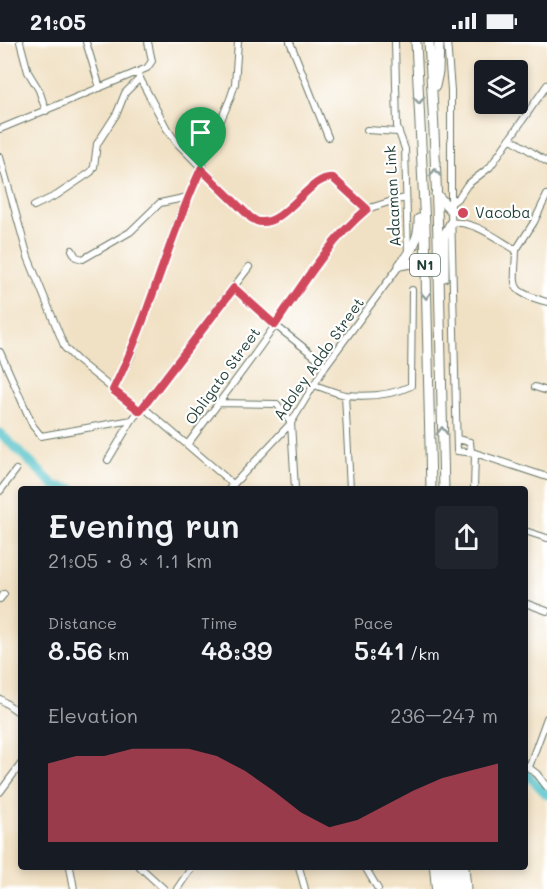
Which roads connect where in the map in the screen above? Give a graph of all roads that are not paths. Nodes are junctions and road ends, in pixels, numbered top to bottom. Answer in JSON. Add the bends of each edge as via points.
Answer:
{"nodes":[{"id":1,"x":20,"y":42,"type":"edge"},
{"id":2,"x":86,"y":42,"type":"edge"},
{"id":3,"x":148,"y":42,"type":"edge"},
{"id":4,"x":238,"y":42,"type":"edge"},
{"id":5,"x":290,"y":42,"type":"edge"},
{"id":6,"x":395,"y":42,"type":"edge"},
{"id":7,"x":416,"y":42,"type":"edge"},
{"id":8,"x":429,"y":42,"type":"edge"},
{"id":9,"x":439,"y":42,"type":"edge"},
{"id":10,"x":447,"y":42,"type":"edge"},
{"id":11,"x":138,"y":76,"type":"junction"},
{"id":12,"x":547,"y":85,"type":"edge"},
{"id":13,"x":99,"y":88,"type":"junction"},
{"id":14,"x":433,"y":97,"type":"junction"},
{"id":15,"x":46,"y":111,"type":"junction"},
{"id":16,"x":0,"y":129,"type":"edge"},
{"id":17,"x":368,"y":130,"type":"dead end"},
{"id":18,"x":399,"y":132,"type":"junction"},
{"id":19,"x":328,"y":137,"type":"dead end"},
{"id":20,"x":510,"y":138,"type":"junction"},
{"id":21,"x":421,"y":140,"type":"junction"},
{"id":22,"x":0,"y":157,"type":"edge"},
{"id":23,"x":547,"y":162,"type":"edge"},
{"id":24,"x":201,"y":169,"type":"junction"},
{"id":25,"x":436,"y":194,"type":"junction"},
{"id":26,"x":547,"y":195,"type":"edge"},
{"id":27,"x":188,"y":196,"type":"junction"},
{"id":28,"x":406,"y":198,"type":"junction"},
{"id":29,"x":34,"y":206,"type":"dead end"},
{"id":30,"x":451,"y":206,"type":"junction"},
{"id":31,"x":367,"y":209,"type":"junction"},
{"id":32,"x":452,"y":223,"type":"junction"},
{"id":33,"x":72,"y":250,"type":"dead end"},
{"id":34,"x":516,"y":250,"type":"junction"},
{"id":35,"x":408,"y":254,"type":"junction"},
{"id":36,"x":400,"y":265,"type":"junction"},
{"id":37,"x":249,"y":267,"type":"dead end"},
{"id":38,"x":425,"y":269,"type":"junction"},
{"id":39,"x":234,"y":288,"type":"junction"},
{"id":40,"x":412,"y":290,"type":"dead end"},
{"id":41,"x":439,"y":291,"type":"junction"},
{"id":42,"x":547,"y":302,"type":"edge"},
{"id":43,"x":275,"y":325,"type":"junction"},
{"id":44,"x":0,"y":352,"type":"edge"},
{"id":45,"x":326,"y":365,"type":"junction"},
{"id":46,"x":314,"y":385,"type":"junction"},
{"id":47,"x":535,"y":387,"type":"dead end"},
{"id":48,"x":113,"y":390,"type":"junction"},
{"id":49,"x":547,"y":391,"type":"edge"},
{"id":50,"x":345,"y":394,"type":"junction"},
{"id":51,"x":218,"y":403,"type":"junction"},
{"id":52,"x":142,"y":409,"type":"junction"},
{"id":53,"x":132,"y":420,"type":"junction"},
{"id":54,"x":291,"y":423,"type":"junction"},
{"id":55,"x":457,"y":440,"type":"junction"},
{"id":56,"x":187,"y":445,"type":"junction"},
{"id":57,"x":473,"y":452,"type":"junction"},
{"id":58,"x":108,"y":460,"type":"dead end"},
{"id":59,"x":16,"y":470,"type":"dead end"},
{"id":60,"x":547,"y":477,"type":"edge"},
{"id":61,"x":230,"y":486,"type":"edge"},
{"id":62,"x":232,"y":486,"type":"edge"},
{"id":63,"x":294,"y":486,"type":"edge"},
{"id":64,"x":350,"y":486,"type":"edge"},
{"id":65,"x":431,"y":486,"type":"edge"},
{"id":66,"x":444,"y":486,"type":"edge"},
{"id":67,"x":474,"y":486,"type":"edge"},
{"id":68,"x":0,"y":491,"type":"edge"},
{"id":69,"x":528,"y":532,"type":"edge"},
{"id":70,"x":547,"y":538,"type":"edge"},
{"id":71,"x":528,"y":604,"type":"edge"},
{"id":72,"x":547,"y":611,"type":"edge"},
{"id":73,"x":0,"y":699,"type":"edge"},
{"id":74,"x":18,"y":712,"type":"edge"},
{"id":75,"x":547,"y":718,"type":"edge"},
{"id":76,"x":528,"y":764,"type":"edge"},
{"id":77,"x":528,"y":767,"type":"edge"},
{"id":78,"x":18,"y":768,"type":"edge"},
{"id":79,"x":547,"y":787,"type":"edge"},
{"id":80,"x":0,"y":792,"type":"edge"},
{"id":81,"x":71,"y":870,"type":"edge"},
{"id":82,"x":143,"y":870,"type":"edge"},
{"id":83,"x":190,"y":870,"type":"edge"},
{"id":84,"x":300,"y":870,"type":"edge"},
{"id":85,"x":367,"y":870,"type":"edge"},
{"id":86,"x":433,"y":870,"type":"edge"},
{"id":87,"x":440,"y":870,"type":"edge"},
{"id":88,"x":448,"y":870,"type":"edge"},
{"id":89,"x":456,"y":870,"type":"edge"},
{"id":90,"x":464,"y":870,"type":"edge"},
{"id":91,"x":74,"y":889,"type":"edge"},
{"id":92,"x":164,"y":889,"type":"edge"},
{"id":93,"x":177,"y":889,"type":"edge"},
{"id":94,"x":305,"y":889,"type":"edge"},
{"id":95,"x":378,"y":889,"type":"edge"},
{"id":96,"x":435,"y":889,"type":"edge"},
{"id":97,"x":441,"y":889,"type":"edge"},
{"id":98,"x":450,"y":889,"type":"edge"},
{"id":99,"x":458,"y":889,"type":"edge"},
{"id":100,"x":466,"y":889,"type":"edge"}],
"edges":[{"from":1,"to":15,"type":"street","via":[[28,72]]},
{"from":2,"to":13,"type":"street"},
{"from":3,"to":11,"type":"street","via":[[152,61]]},
{"from":4,"to":24,"type":"street","via":[[235,84]]},
{"from":5,"to":19,"type":"street"},
{"from":6,"to":18,"type":"street"},
{"from":7,"to":21,"type":"highway","number":"N1","one_way":true},
{"from":8,"to":14,"type":"highway","number":"N1"},
{"from":9,"to":14,"type":"highway"},
{"from":10,"to":30,"type":"street"},
{"from":11,"to":13,"type":"street"},
{"from":11,"to":24,"type":"street","via":[[167,129]]},
{"from":11,"to":29,"type":"street","via":[[97,144],[91,172]]},
{"from":12,"to":20,"type":"street"},
{"from":13,"to":15,"type":"street"},
{"from":25,"to":14,"type":"highway","number":"N1","one_way":true},
{"from":15,"to":16,"type":"street"},
{"from":17,"to":18,"type":"street","name":"Adaaman Link"},
{"from":18,"to":28,"type":"street","name":"Adaaman Link","via":[[405,149]]},
{"from":20,"to":23,"type":"street"},
{"from":20,"to":30,"type":"street","via":[[490,167],[467,185]]},
{"from":21,"to":35,"type":"highway","via":[[418,237]]},
{"from":21,"to":38,"type":"highway","number":"N1"},
{"from":22,"to":48,"type":"street","via":[[28,257],[63,344]]},
{"from":24,"to":27,"type":"street"},
{"from":24,"to":31,"type":"street","via":[[251,218],[260,222],[273,219],[329,177]]},
{"from":25,"to":30,"type":"highway"},
{"from":25,"to":41,"type":"highway","number":"N1"},
{"from":26,"to":34,"type":"street"},
{"from":27,"to":33,"type":"street","via":[[160,203],[130,232],[83,259]]},
{"from":27,"to":48,"type":"street","via":[[133,350]]},
{"from":28,"to":31,"type":"street"},
{"from":28,"to":35,"type":"street","name":"Adaaman Link"},
{"from":30,"to":32,"type":"street"},
{"from":31,"to":43,"type":"street","name":"Obligato Street","via":[[311,272]]},
{"from":32,"to":34,"type":"street","via":[[471,225]]},
{"from":32,"to":41,"type":"highway","via":[[444,237],[444,275]]},
{"from":32,"to":55,"type":"street"},
{"from":34,"to":42,"type":"street","via":[[517,290]]},
{"from":35,"to":36,"type":"highway"},
{"from":36,"to":38,"type":"highway","via":[[411,263]]},
{"from":36,"to":45,"type":"street","name":"Adoley Addo Street"},
{"from":37,"to":39,"type":"street"},
{"from":38,"to":65,"type":"highway","number":"N1","one_way":true},
{"from":39,"to":43,"type":"street"},
{"from":39,"to":52,"type":"street"},
{"from":40,"to":50,"type":"street","via":[[411,386],[382,394]]},
{"from":66,"to":41,"type":"highway","number":"N1","one_way":true},
{"from":43,"to":45,"type":"street"},
{"from":43,"to":51,"type":"street","name":"Obligato Street"},
{"from":44,"to":53,"type":"street","via":[[41,436]]},
{"from":45,"to":46,"type":"street","name":"Adoley Addo Street"},
{"from":46,"to":50,"type":"street"},
{"from":46,"to":54,"type":"street","name":"Adoley Addo Street"},
{"from":47,"to":49,"type":"street"},
{"from":48,"to":52,"type":"street"},
{"from":50,"to":64,"type":"street"},
{"from":51,"to":54,"type":"street","via":[[277,404]]},
{"from":51,"to":56,"type":"street","name":"Obligato Street"},
{"from":52,"to":53,"type":"street"},
{"from":52,"to":56,"type":"street"},
{"from":53,"to":58,"type":"street"},
{"from":54,"to":62,"type":"street","name":"Adoley Addo Street"},
{"from":54,"to":63,"type":"street"},
{"from":55,"to":57,"type":"street","via":[[470,442]]},
{"from":55,"to":57,"type":"street","via":[[457,451]]},
{"from":56,"to":61,"type":"street"},
{"from":57,"to":60,"type":"street"},
{"from":57,"to":67,"type":"street"},
{"from":59,"to":68,"type":"street"},
{"from":69,"to":70,"type":"street"},
{"from":71,"to":72,"type":"street"},
{"from":73,"to":74,"type":"street"},
{"from":75,"to":76,"type":"street"},
{"from":77,"to":79,"type":"street"},
{"from":78,"to":80,"type":"street"},
{"from":81,"to":91,"type":"street"},
{"from":82,"to":92,"type":"street"},
{"from":83,"to":93,"type":"street"},
{"from":84,"to":94,"type":"street"},
{"from":85,"to":95,"type":"street"},
{"from":86,"to":96,"type":"street"},
{"from":87,"to":97,"type":"highway"},
{"from":88,"to":98,"type":"highway"},
{"from":89,"to":99,"type":"highway"},
{"from":90,"to":100,"type":"highway"}]}
